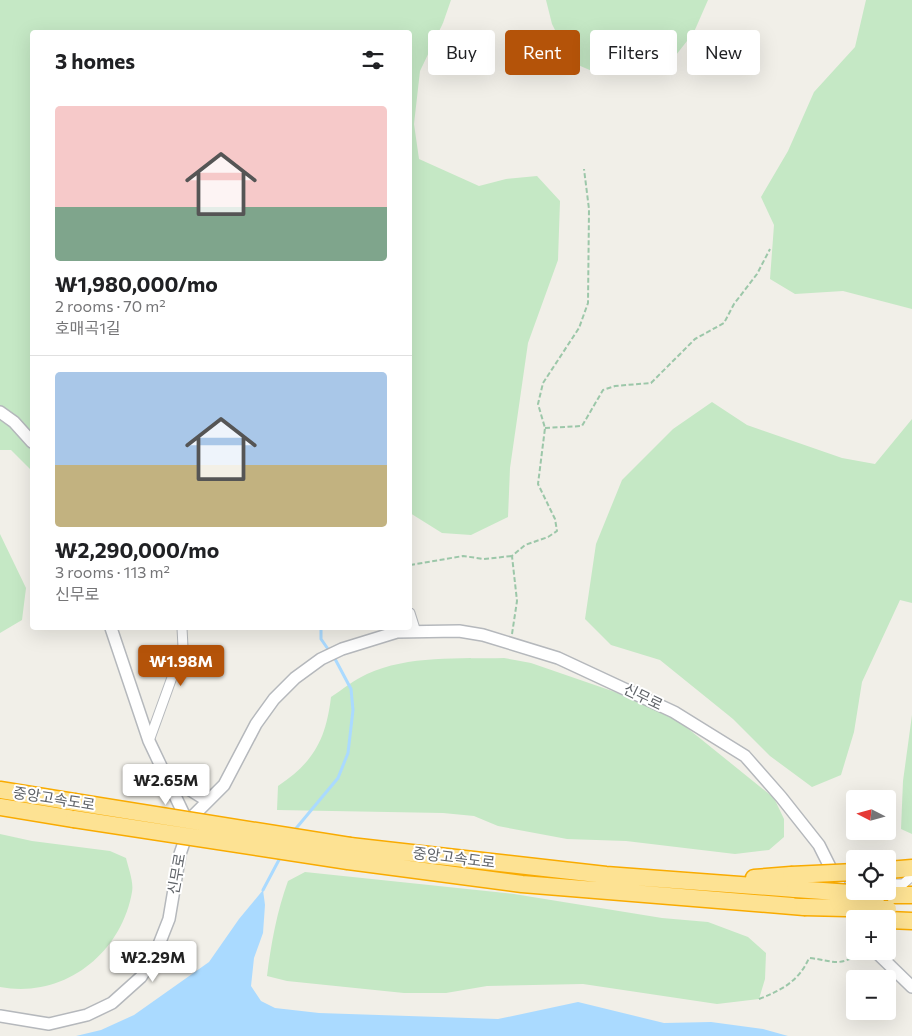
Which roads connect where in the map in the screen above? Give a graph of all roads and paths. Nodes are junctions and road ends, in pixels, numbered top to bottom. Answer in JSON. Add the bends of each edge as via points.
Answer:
{"nodes":[{"id":1,"x":584,"y":168,"type":"dead end"},
{"id":2,"x":770,"y":249,"type":"dead end"},
{"id":3,"x":0,"y":412,"type":"edge"},
{"id":4,"x":546,"y":428,"type":"junction"},
{"id":5,"x":30,"y":440,"type":"edge"},
{"id":6,"x":512,"y":556,"type":"junction"},
{"id":7,"x":412,"y":565,"type":"edge"},
{"id":8,"x":412,"y":619,"type":"edge"},
{"id":9,"x":112,"y":630,"type":"edge"},
{"id":10,"x":182,"y":630,"type":"edge"},
{"id":11,"x":416,"y":632,"type":"junction"},
{"id":12,"x":510,"y":643,"type":"junction"},
{"id":13,"x":149,"y":741,"type":"junction"},
{"id":14,"x":166,"y":775,"type":"junction"},
{"id":15,"x":0,"y":790,"type":"edge"},
{"id":16,"x":208,"y":801,"type":"junction"},
{"id":17,"x":0,"y":807,"type":"edge"},
{"id":18,"x":189,"y":827,"type":"junction"},
{"id":19,"x":349,"y":854,"type":"junction"},
{"id":20,"x":912,"y":868,"type":"edge"},
{"id":21,"x":896,"y":869,"type":"edge"},
{"id":22,"x":846,"y":873,"type":"edge"},
{"id":23,"x":912,"y":876,"type":"edge"},
{"id":24,"x":793,"y":882,"type":"junction"},
{"id":25,"x":846,"y":886,"type":"edge"},
{"id":26,"x":896,"y":886,"type":"edge"},
{"id":27,"x":846,"y":887,"type":"edge"},
{"id":28,"x":841,"y":889,"type":"junction"},
{"id":29,"x":896,"y":892,"type":"edge"},
{"id":30,"x":912,"y":895,"type":"edge"},
{"id":31,"x":852,"y":910,"type":"edge"},
{"id":32,"x":912,"y":910,"type":"edge"},
{"id":33,"x":802,"y":911,"type":"junction"},
{"id":34,"x":846,"y":914,"type":"edge"},
{"id":35,"x":896,"y":914,"type":"edge"},
{"id":36,"x":846,"y":916,"type":"edge"},
{"id":37,"x":896,"y":918,"type":"edge"},
{"id":38,"x":912,"y":921,"type":"edge"},
{"id":39,"x":848,"y":960,"type":"edge"},
{"id":40,"x":885,"y":960,"type":"edge"},
{"id":41,"x":912,"y":986,"type":"edge"},
{"id":42,"x":759,"y":999,"type":"dead end"},
{"id":43,"x":0,"y":1016,"type":"edge"}],
"edges":[{"from":1,"to":4,"type":"path","via":[[589,209],[588,302],[579,328],[543,383],[538,404]]},
{"from":2,"to":4,"type":"path","via":[[724,323],[695,339],[651,383],[603,390],[582,426]]},
{"from":3,"to":5,"type":"street"},
{"from":4,"to":6,"type":"path","via":[[538,484],[555,519],[557,531],[525,545]]},
{"from":6,"to":7,"type":"path","via":[[484,559],[463,556]]},
{"from":6,"to":12,"type":"path","via":[[517,601]]},
{"from":8,"to":11,"type":"street"},
{"from":9,"to":13,"type":"street"},
{"from":10,"to":13,"type":"street","via":[[183,647]]},
{"from":11,"to":12,"type":"street","name":"신무로","via":[[459,631]]},
{"from":11,"to":16,"type":"street","name":"신무로","via":[[398,632],[342,649],[321,659],[295,678],[256,724],[224,785]]},
{"from":12,"to":28,"type":"street","name":"신무로","via":[[601,676],[674,712],[745,756],[819,845]]},
{"from":13,"to":14,"type":"street"},
{"from":14,"to":16,"type":"street"},
{"from":14,"to":18,"type":"street"},
{"from":15,"to":19,"type":"highway","name":"중앙고속도로","bridge":true},
{"from":16,"to":18,"type":"street","name":"신무로","via":[[193,816]]},
{"from":17,"to":19,"type":"highway","name":"중앙고속도로","bridge":true},
{"from":18,"to":43,"type":"street","name":"신무로","via":[[180,854],[169,919],[156,952],[141,977],[112,1002],[87,1015],[49,1024]]},
{"from":19,"to":24,"type":"highway","name":"중앙고속도로","via":[[692,881]]},
{"from":19,"to":33,"type":"highway","name":"중앙고속도로","via":[[522,884]]},
{"from":20,"to":21,"type":"highway"},
{"from":22,"to":24,"type":"highway","bridge":true},
{"from":23,"to":26,"type":"street"},
{"from":24,"to":25,"type":"highway","name":"중앙고속도로","bridge":true},
{"from":27,"to":28,"type":"street"},
{"from":28,"to":31,"type":"street","name":"신무로"},
{"from":29,"to":30,"type":"highway","name":"중앙고속도로"},
{"from":32,"to":35,"type":"highway","name":"중앙고속도로"},
{"from":33,"to":34,"type":"highway","name":"중앙고속도로","bridge":true},
{"from":33,"to":36,"type":"highway"},
{"from":37,"to":38,"type":"highway"},
{"from":39,"to":42,"type":"path","via":[[832,963],[808,958],[804,970],[793,982]]},
{"from":40,"to":41,"type":"street"}]}
